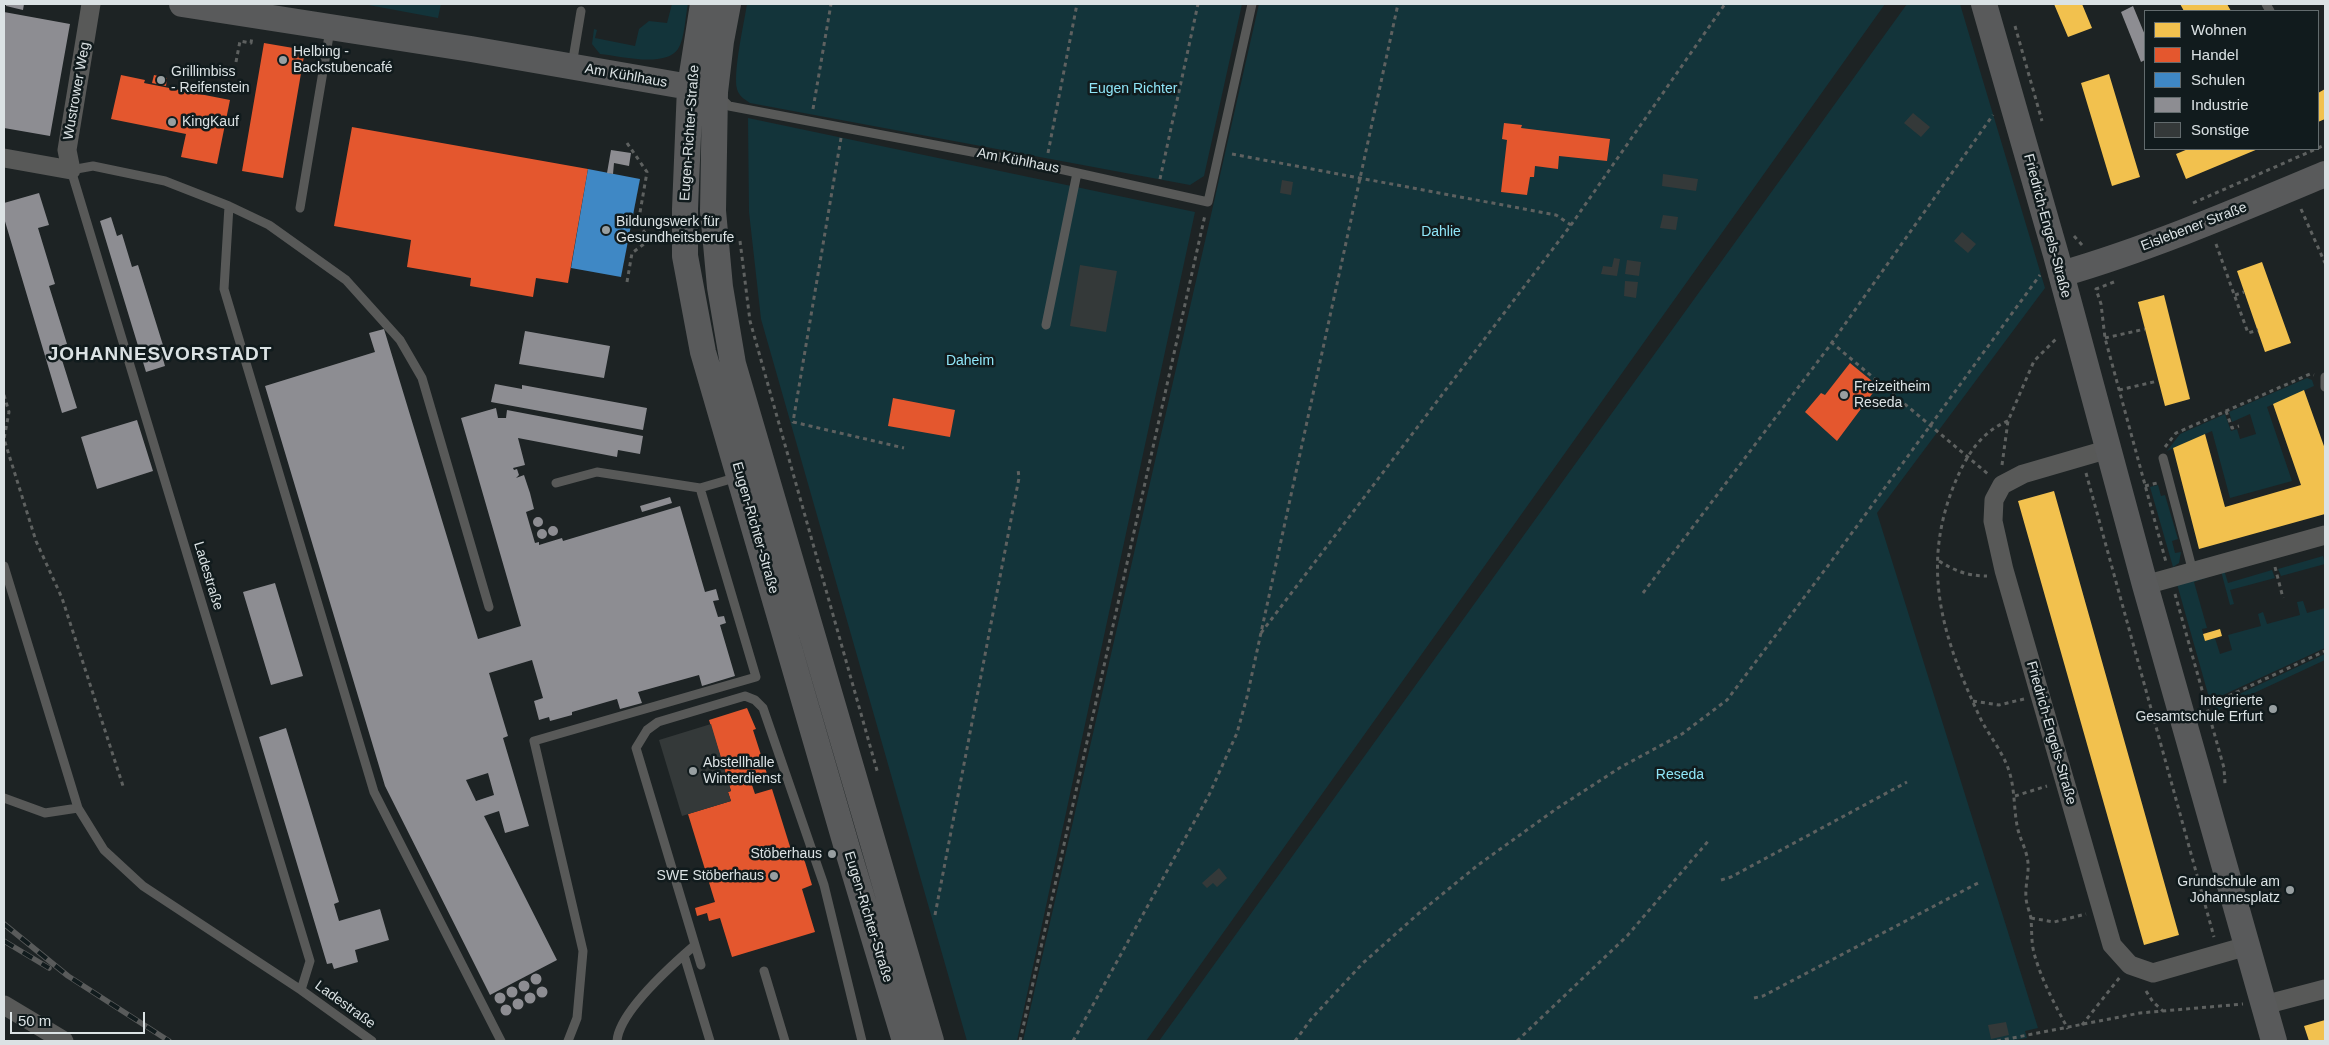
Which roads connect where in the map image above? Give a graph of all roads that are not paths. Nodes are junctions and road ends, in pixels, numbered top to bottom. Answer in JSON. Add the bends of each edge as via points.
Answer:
{"nodes":[{"id":1,"x":91,"y":4,"type":"edge"},
{"id":2,"x":182,"y":4,"type":"edge"},
{"id":3,"x":703,"y":4,"type":"edge"},
{"id":4,"x":728,"y":4,"type":"edge"},
{"id":5,"x":1252,"y":4,"type":"edge"},
{"id":6,"x":1984,"y":4,"type":"edge"},
{"id":7,"x":581,"y":11,"type":"dead end"},
{"id":8,"x":330,"y":28,"type":"junction"},
{"id":9,"x":572,"y":67,"type":"junction"},
{"id":10,"x":703,"y":89,"type":"junction"},
{"id":11,"x":4,"y":158,"type":"edge"},
{"id":12,"x":70,"y":170,"type":"junction"},
{"id":13,"x":1077,"y":173,"type":"junction"},
{"id":14,"x":2325,"y":174,"type":"edge"},
{"id":15,"x":229,"y":206,"type":"junction"},
{"id":16,"x":300,"y":208,"type":"dead end"},
{"id":17,"x":2056,"y":257,"type":"junction"},
{"id":18,"x":1046,"y":325,"type":"dead end"},
{"id":19,"x":2325,"y":377,"type":"edge"},
{"id":20,"x":2325,"y":388,"type":"edge"},
{"id":21,"x":2109,"y":449,"type":"junction"},
{"id":22,"x":2163,"y":458,"type":"road end"},
{"id":23,"x":740,"y":476,"type":"junction"},
{"id":24,"x":556,"y":483,"type":"dead end"},
{"id":25,"x":700,"y":488,"type":"junction"},
{"id":26,"x":2325,"y":535,"type":"edge"},
{"id":27,"x":4,"y":566,"type":"edge"},
{"id":28,"x":2193,"y":572,"type":"junction"},
{"id":29,"x":2145,"y":585,"type":"junction"},
{"id":30,"x":489,"y":607,"type":"dead end"},
{"id":31,"x":4,"y":798,"type":"edge"},
{"id":32,"x":78,"y":808,"type":"junction"},
{"id":33,"x":695,"y":945,"type":"junction"},
{"id":34,"x":2247,"y":946,"type":"junction"},
{"id":35,"x":684,"y":955,"type":"junction"},
{"id":36,"x":701,"y":965,"type":"dead end"},
{"id":37,"x":764,"y":971,"type":"dead end"},
{"id":38,"x":2325,"y":989,"type":"edge"},
{"id":39,"x":301,"y":990,"type":"junction"},
{"id":40,"x":2264,"y":1004,"type":"junction"},
{"id":41,"x":4,"y":1005,"type":"edge"},
{"id":42,"x":64,"y":1041,"type":"edge"},
{"id":43,"x":372,"y":1041,"type":"edge"},
{"id":44,"x":501,"y":1041,"type":"edge"},
{"id":45,"x":568,"y":1041,"type":"edge"},
{"id":46,"x":617,"y":1041,"type":"edge"},
{"id":47,"x":710,"y":1041,"type":"edge"},
{"id":48,"x":785,"y":1041,"type":"edge"},
{"id":49,"x":862,"y":1041,"type":"edge"},
{"id":50,"x":905,"y":1041,"type":"edge"},
{"id":51,"x":931,"y":1041,"type":"edge"},
{"id":52,"x":2274,"y":1041,"type":"edge"}],
"edges":[{"from":1,"to":12,"type":"street","name":"Wustrower Weg","via":[[67,150]]},
{"from":2,"to":8,"type":"main road","name":"Am Kühlhaus"},
{"from":3,"to":10,"type":"main road","name":"Eugen-Richter-Straße"},
{"from":4,"to":10,"type":"main road","name":"Eugen-Richter-Straße","via":[[721,41]]},
{"from":5,"to":13,"type":"lane","name":"Am Kühlhaus","via":[[1208,202]]},
{"from":6,"to":17,"type":"main road","name":"Friedrich-Engels-Straße"},
{"from":7,"to":9,"type":"lane"},
{"from":8,"to":9,"type":"main road","name":"Am Kühlhaus"},
{"from":8,"to":16,"type":"lane"},
{"from":9,"to":10,"type":"main road","name":"Am Kühlhaus"},
{"from":10,"to":13,"type":"lane","name":"Am Kühlhaus","via":[[729,106]]},
{"from":10,"to":23,"type":"main road","name":"Eugen-Richter-Straße","via":[[685,256],[703,352]]},
{"from":10,"to":51,"type":"main road","name":"Eugen-Richter-Straße","via":[[720,287],[733,364]]},
{"from":11,"to":12,"type":"street"},
{"from":12,"to":15,"type":"lane","via":[[93,166],[156,179]]},
{"from":12,"to":39,"type":"lane","name":"Ladestraße","via":[[310,961]]},
{"from":13,"to":18,"type":"lane"},
{"from":14,"to":17,"type":"main road","name":"Eislebener Straße","via":[[2246,208],[2103,260]]},
{"from":15,"to":30,"type":"lane","via":[[269,225],[339,275],[400,340],[422,378]]},
{"from":15,"to":44,"type":"lane","via":[[224,289],[374,792]]},
{"from":17,"to":21,"type":"main road","name":"Friedrich-Engels-Straße"},
{"from":19,"to":20,"type":"lane"},
{"from":21,"to":29,"type":"main road","name":"Friedrich-Engels-Straße"},
{"from":21,"to":34,"type":"street","name":"Friedrich-Engels-Straße","via":[[2023,474],[2002,485],[1994,500],[1993,520],[2004,570],[2112,945],[2138,968],[2153,973]]},
{"from":22,"to":28,"type":"lane"},
{"from":23,"to":25,"type":"lane"},
{"from":23,"to":50,"type":"main road","name":"Eugen-Richter-Straße"},
{"from":24,"to":25,"type":"lane","via":[[597,472]]},
{"from":25,"to":45,"type":"lane","via":[[756,678],[534,741],[583,951],[577,1018]]},
{"from":26,"to":28,"type":"street"},
{"from":27,"to":32,"type":"lane","name":"Ladestraße"},
{"from":28,"to":29,"type":"street"},
{"from":29,"to":34,"type":"main road","name":"Friedrich-Engels-Straße"},
{"from":31,"to":32,"type":"lane","via":[[45,813]]},
{"from":32,"to":39,"type":"lane","name":"Ladestraße","via":[[104,850],[143,886]]},
{"from":33,"to":35,"type":"lane"},
{"from":33,"to":36,"type":"lane"},
{"from":33,"to":49,"type":"lane","via":[[636,748],[647,730],[658,722],[745,696],[763,708],[802,816],[824,885]]},
{"from":34,"to":40,"type":"main road","name":"Friedrich-Engels-Straße"},
{"from":35,"to":46,"type":"lane","via":[[664,972],[634,1007]]},
{"from":35,"to":47,"type":"lane"},
{"from":37,"to":48,"type":"lane"},
{"from":38,"to":40,"type":"street"},
{"from":39,"to":43,"type":"lane","name":"Ladestraße"},
{"from":40,"to":52,"type":"main road","name":"Friedrich-Engels-Straße"},
{"from":41,"to":42,"type":"street"}]}
